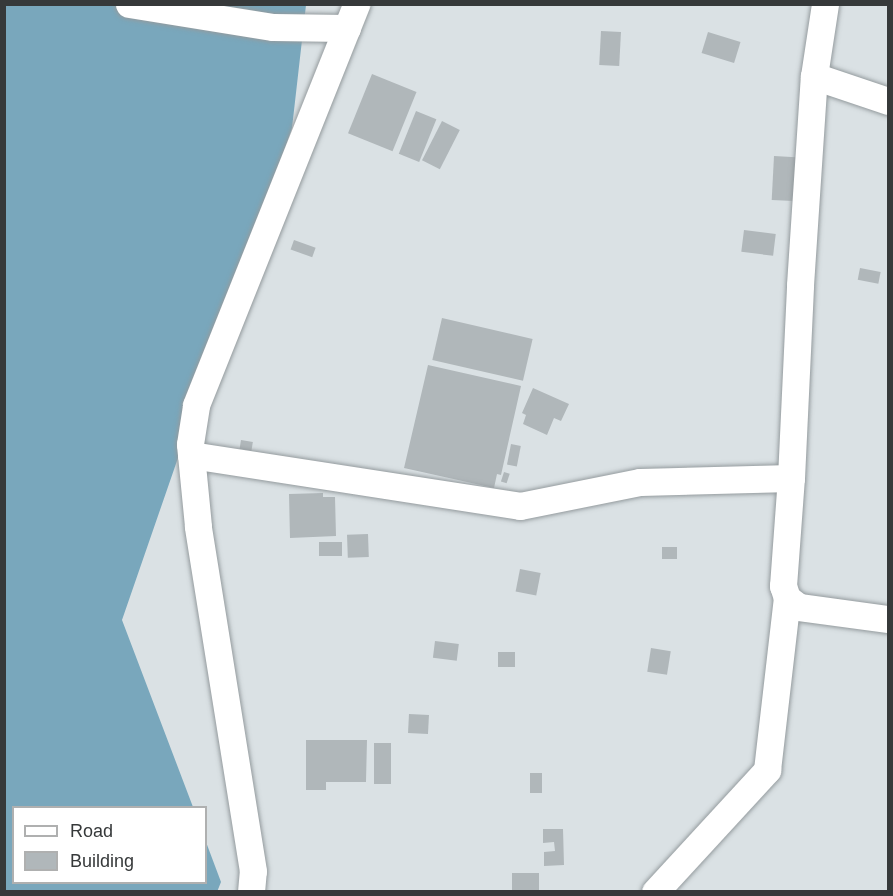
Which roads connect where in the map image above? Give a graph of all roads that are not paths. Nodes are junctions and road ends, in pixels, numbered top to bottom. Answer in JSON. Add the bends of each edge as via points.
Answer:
{"nodes":[{"id":1,"x":129,"y":4,"type":"edge"},
{"id":2,"x":825,"y":4,"type":"edge"},
{"id":3,"x":351,"y":16,"type":"edge"},
{"id":4,"x":814,"y":76,"type":"junction"},
{"id":5,"x":888,"y":101,"type":"edge"},
{"id":6,"x":191,"y":455,"type":"junction"},
{"id":7,"x":791,"y":478,"type":"junction"},
{"id":8,"x":787,"y":598,"type":"junction"},
{"id":9,"x":888,"y":619,"type":"edge"},
{"id":10,"x":251,"y":891,"type":"edge"},
{"id":11,"x":655,"y":891,"type":"edge"}],
"edges":[{"from":1,"to":3,"type":"street","via":[[273,27]]},
{"from":2,"to":4,"type":"street"},
{"from":3,"to":6,"type":"street","via":[[196,405]]},
{"from":4,"to":5,"type":"street"},
{"from":4,"to":7,"type":"street"},
{"from":6,"to":7,"type":"street","via":[[520,506],[640,482]]},
{"from":6,"to":10,"type":"street","via":[[198,526],[254,871]]},
{"from":7,"to":8,"type":"street","via":[[783,586]]},
{"from":8,"to":9,"type":"street","via":[[799,607]]},
{"from":8,"to":11,"type":"street","via":[[767,770]]}]}
